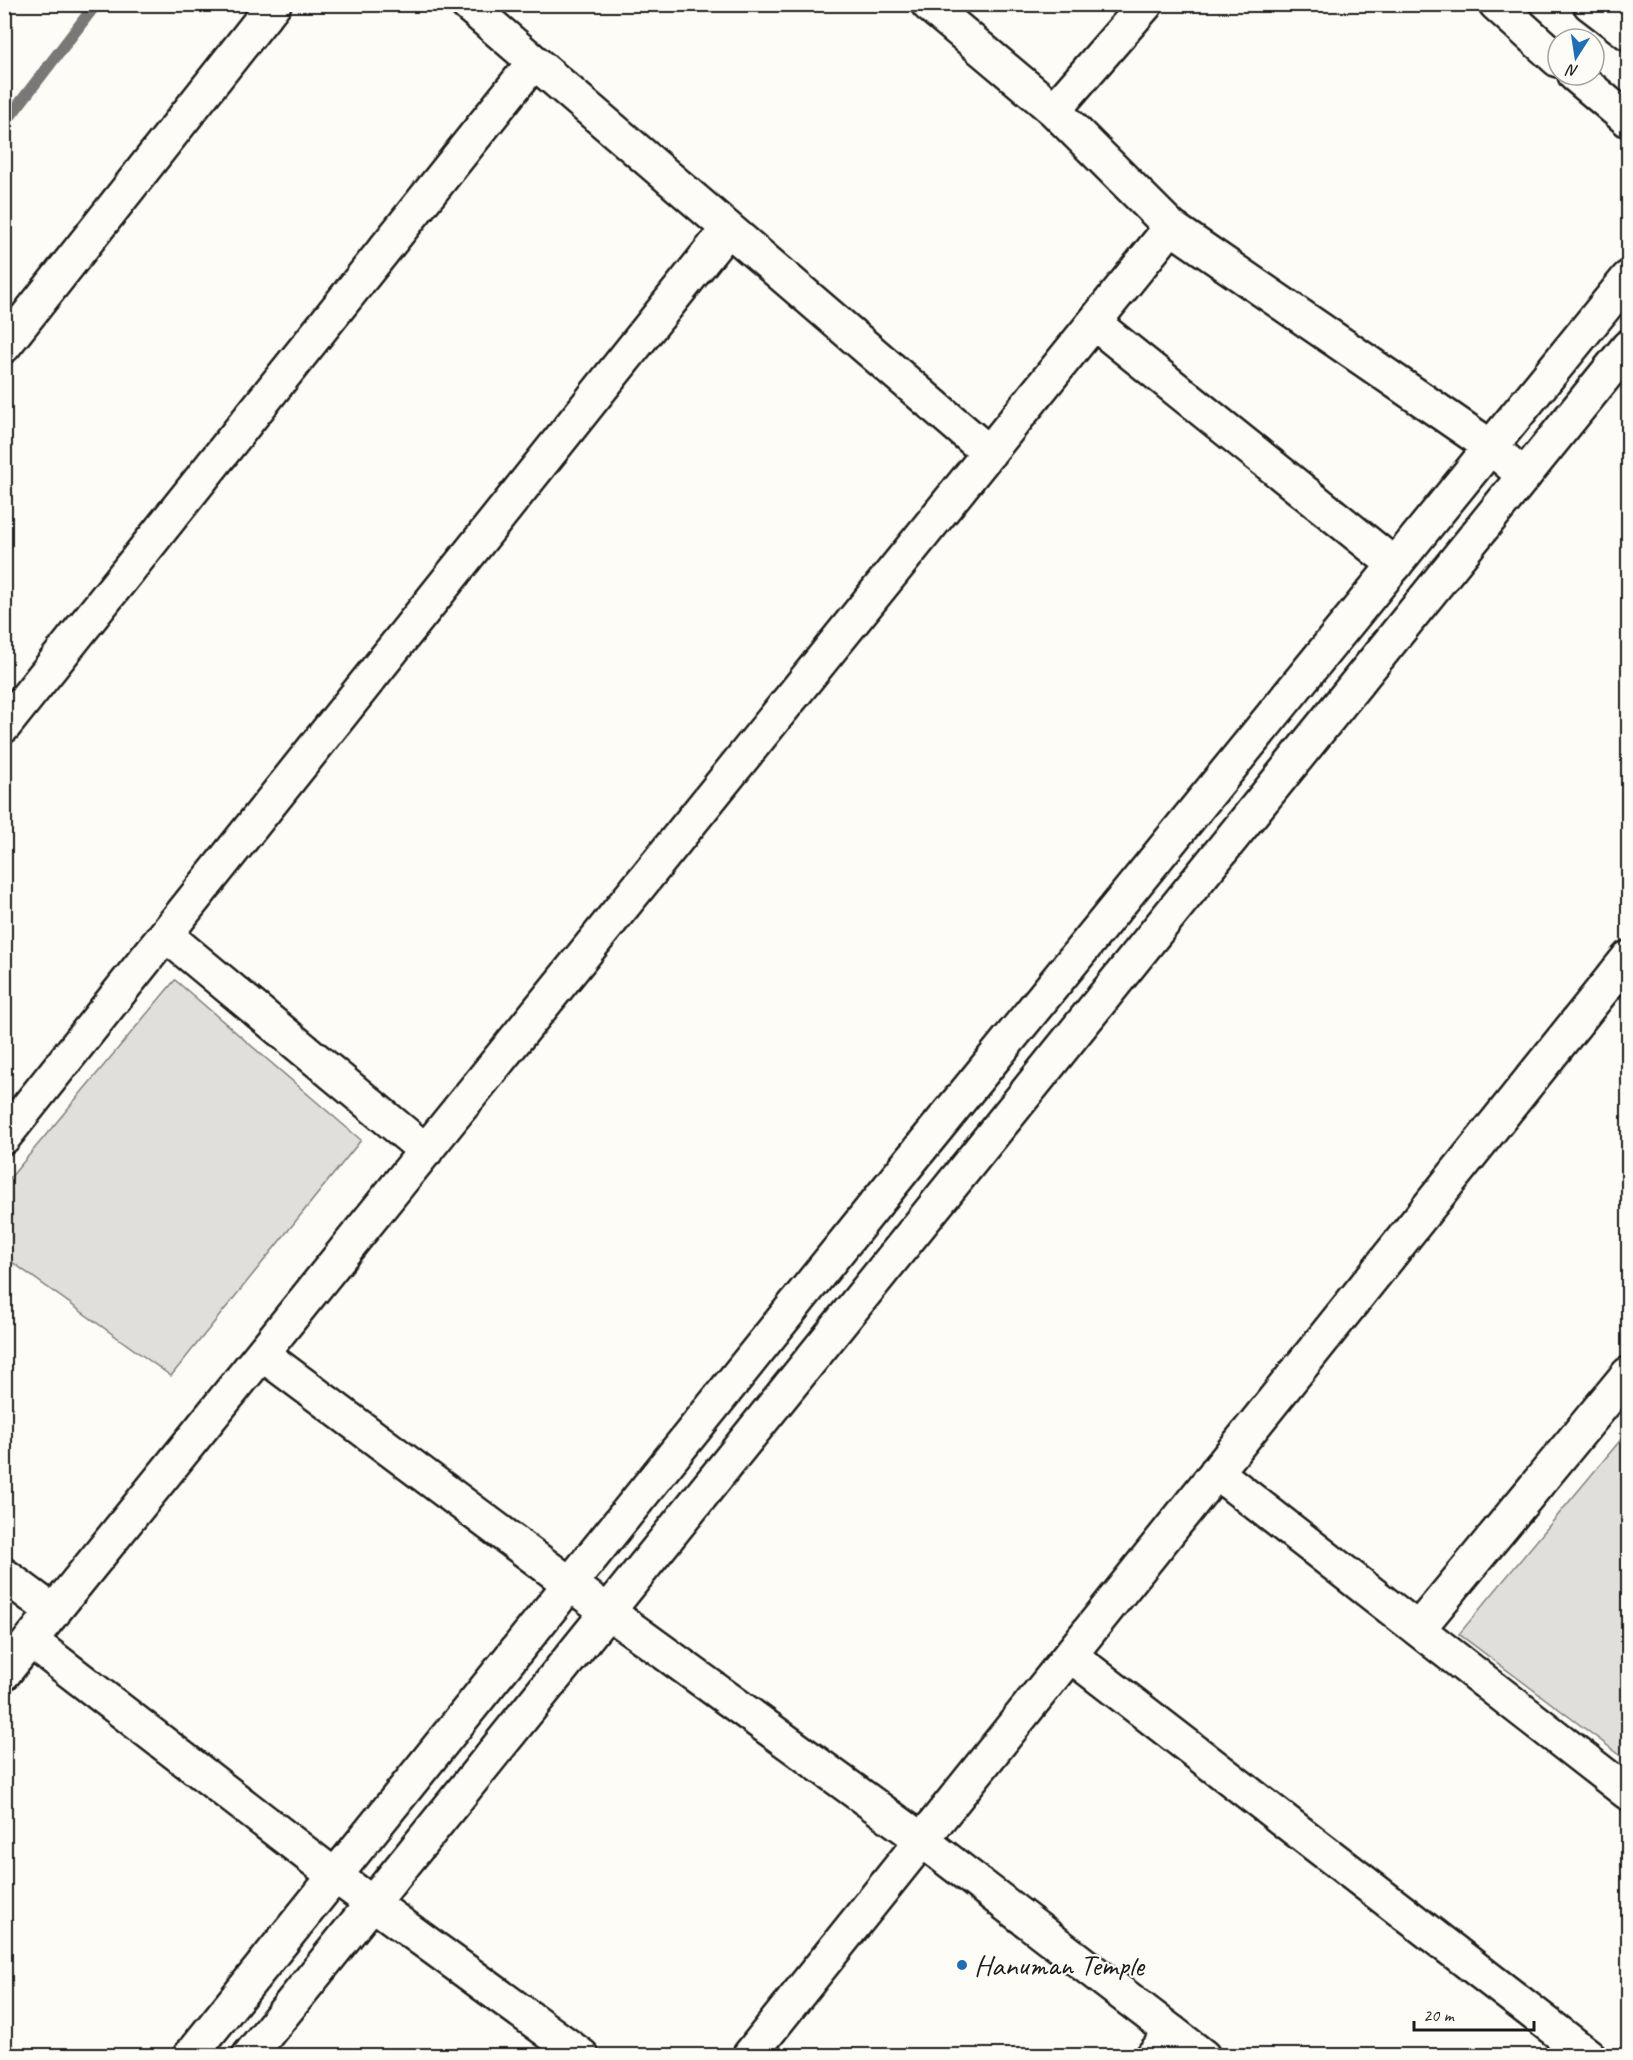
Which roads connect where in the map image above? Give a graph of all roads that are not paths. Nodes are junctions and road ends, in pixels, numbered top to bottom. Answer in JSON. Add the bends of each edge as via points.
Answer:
{"nodes":[{"id":1,"x":274,"y":4,"type":"edge"},
{"id":2,"x":467,"y":4,"type":"edge"},
{"id":3,"x":928,"y":4,"type":"edge"},
{"id":4,"x":1146,"y":4,"type":"edge"},
{"id":5,"x":1496,"y":4,"type":"edge"},
{"id":6,"x":1590,"y":4,"type":"edge"},
{"id":7,"x":1629,"y":33,"type":"edge"},
{"id":8,"x":1546,"y":49,"type":"edge"},
{"id":9,"x":534,"y":62,"type":"junction"},
{"id":10,"x":1589,"y":87,"type":"edge"},
{"id":11,"x":1054,"y":110,"type":"junction"},
{"id":12,"x":1629,"y":120,"type":"edge"},
{"id":13,"x":1171,"y":227,"type":"junction"},
{"id":14,"x":729,"y":229,"type":"junction"},
{"id":15,"x":1629,"y":278,"type":"edge"},
{"id":16,"x":1094,"y":323,"type":"junction"},
{"id":17,"x":4,"y":346,"type":"edge"},
{"id":18,"x":1629,"y":347,"type":"edge"},
{"id":19,"x":1491,"y":447,"type":"junction"},
{"id":20,"x":989,"y":453,"type":"junction"},
{"id":21,"x":1524,"y":476,"type":"junction"},
{"id":22,"x":1395,"y":565,"type":"junction"},
{"id":23,"x":4,"y":726,"type":"edge"},
{"id":24,"x":166,"y":935,"type":"junction"},
{"id":25,"x":1629,"y":958,"type":"edge"},
{"id":26,"x":4,"y":1137,"type":"edge"},
{"id":27,"x":426,"y":1151,"type":"junction"},
{"id":28,"x":262,"y":1354,"type":"junction"},
{"id":29,"x":1629,"y":1374,"type":"edge"},
{"id":30,"x":1216,"y":1472,"type":"junction"},
{"id":31,"x":4,"y":1575,"type":"edge"},
{"id":32,"x":570,"y":1584,"type":"junction"},
{"id":33,"x":54,"y":1612,"type":"junction"},
{"id":34,"x":608,"y":1612,"type":"junction"},
{"id":35,"x":1419,"y":1629,"type":"junction"},
{"id":36,"x":31,"y":1641,"type":"junction"},
{"id":37,"x":1070,"y":1655,"type":"junction"},
{"id":38,"x":4,"y":1673,"type":"edge"},
{"id":39,"x":1629,"y":1793,"type":"edge"},
{"id":40,"x":922,"y":1840,"type":"junction"},
{"id":41,"x":335,"y":1876,"type":"junction"},
{"id":42,"x":372,"y":1904,"type":"junction"},
{"id":43,"x":1163,"y":2044,"type":"edge"},
{"id":44,"x":190,"y":2055,"type":"edge"},
{"id":45,"x":249,"y":2055,"type":"edge"},
{"id":46,"x":582,"y":2055,"type":"edge"},
{"id":47,"x":749,"y":2055,"type":"edge"},
{"id":48,"x":1203,"y":2055,"type":"edge"},
{"id":49,"x":1589,"y":2055,"type":"edge"}],
"edges":[{"from":1,"to":17,"type":"street"},
{"from":2,"to":9,"type":"street"},
{"from":3,"to":11,"type":"street"},
{"from":4,"to":11,"type":"street"},
{"from":5,"to":8,"type":"street"},
{"from":6,"to":7,"type":"street"},
{"from":9,"to":14,"type":"street"},
{"from":9,"to":23,"type":"street"},
{"from":10,"to":12,"type":"street"},
{"from":11,"to":13,"type":"street"},
{"from":13,"to":16,"type":"street"},
{"from":13,"to":19,"type":"street"},
{"from":14,"to":20,"type":"street"},
{"from":14,"to":24,"type":"street"},
{"from":15,"to":19,"type":"street"},
{"from":16,"to":20,"type":"street"},
{"from":16,"to":22,"type":"street"},
{"from":18,"to":21,"type":"street"},
{"from":19,"to":21,"type":"street"},
{"from":19,"to":22,"type":"street"},
{"from":20,"to":27,"type":"street"},
{"from":21,"to":34,"type":"street"},
{"from":22,"to":32,"type":"street"},
{"from":24,"to":26,"type":"street"},
{"from":24,"to":27,"type":"street"},
{"from":25,"to":30,"type":"street"},
{"from":27,"to":28,"type":"street"},
{"from":28,"to":32,"type":"street"},
{"from":28,"to":33,"type":"street"},
{"from":29,"to":35,"type":"street"},
{"from":30,"to":35,"type":"street"},
{"from":30,"to":37,"type":"street"},
{"from":31,"to":33,"type":"street"},
{"from":32,"to":34,"type":"street"},
{"from":32,"to":41,"type":"street"},
{"from":33,"to":36,"type":"street"},
{"from":34,"to":40,"type":"street"},
{"from":34,"to":42,"type":"street"},
{"from":35,"to":39,"type":"street"},
{"from":36,"to":38,"type":"street"},
{"from":36,"to":41,"type":"street"},
{"from":37,"to":40,"type":"street"},
{"from":37,"to":49,"type":"street"},
{"from":40,"to":43,"type":"street"},
{"from":40,"to":47,"type":"street"},
{"from":41,"to":42,"type":"street"},
{"from":41,"to":44,"type":"street"},
{"from":42,"to":45,"type":"street"},
{"from":42,"to":46,"type":"street"},
{"from":43,"to":48,"type":"street"}]}
